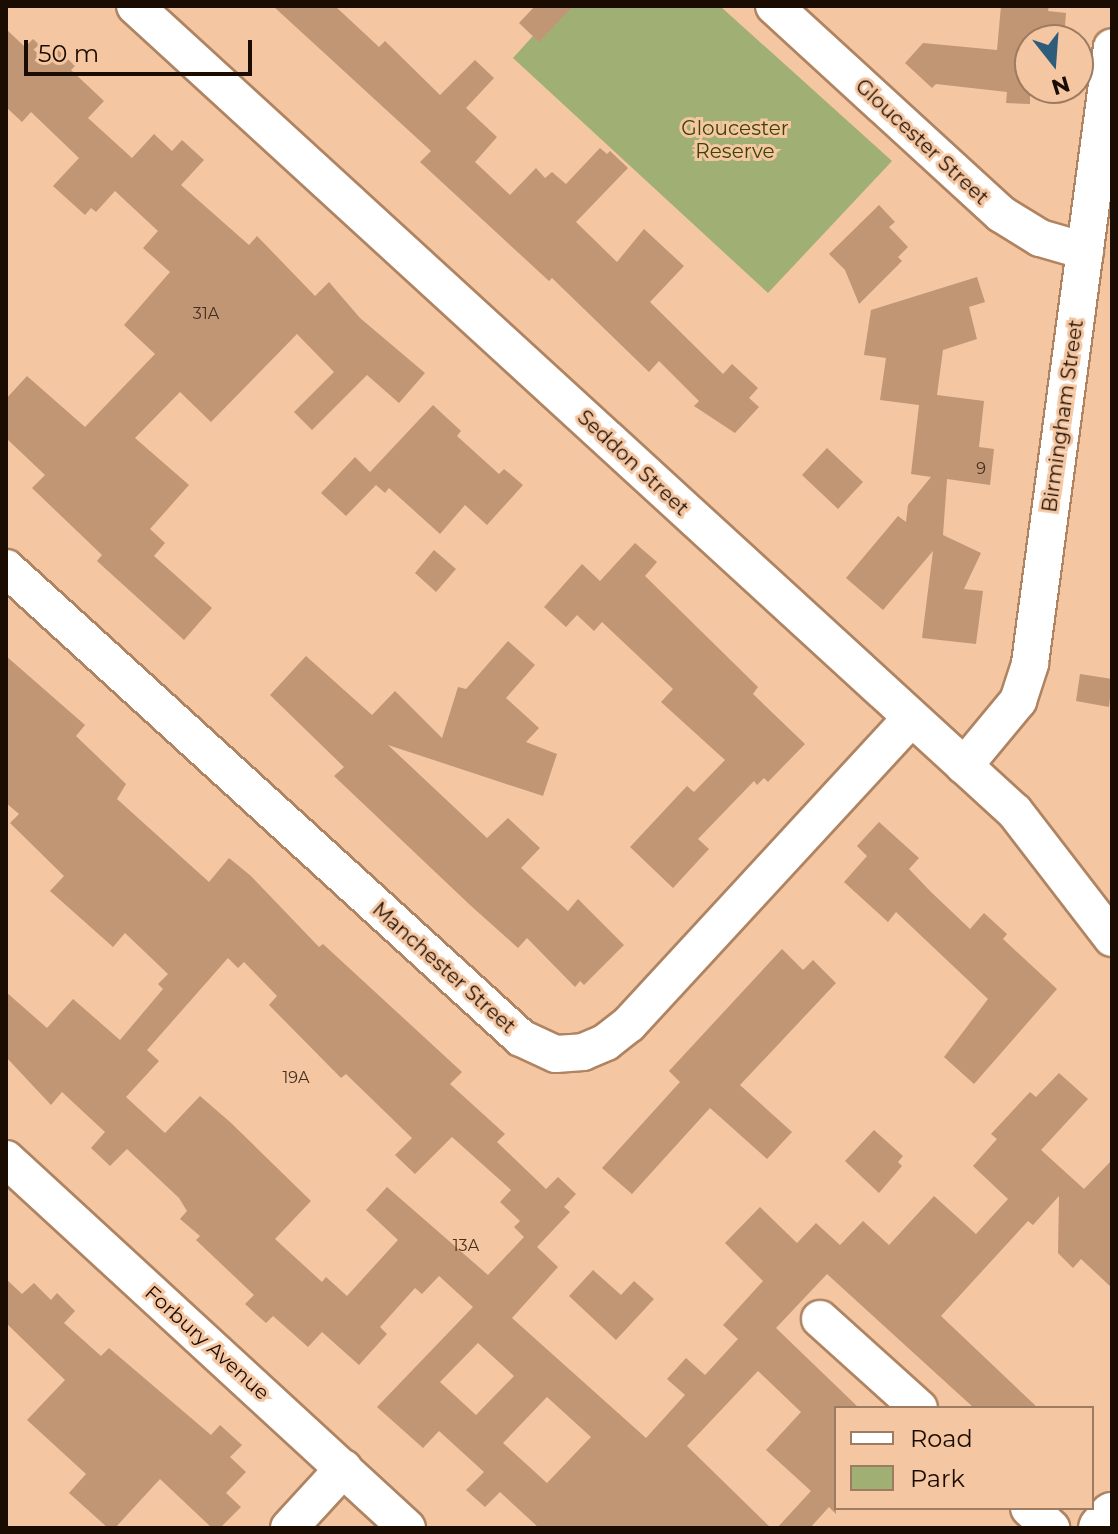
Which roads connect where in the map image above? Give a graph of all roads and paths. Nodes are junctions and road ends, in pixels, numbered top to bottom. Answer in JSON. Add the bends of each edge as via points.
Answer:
{"nodes":[{"id":1,"x":135,"y":6,"type":"edge"},
{"id":2,"x":774,"y":6,"type":"edge"},
{"id":3,"x":1112,"y":47,"type":"edge"},
{"id":4,"x":1085,"y":251,"type":"junction"},
{"id":5,"x":6,"y":568,"type":"edge"},
{"id":6,"x":911,"y":718,"type":"junction"},
{"id":7,"x":964,"y":766,"type":"junction"},
{"id":8,"x":1112,"y":938,"type":"edge"},
{"id":9,"x":6,"y":1159,"type":"edge"},
{"id":10,"x":820,"y":1319,"type":"dead end"},
{"id":11,"x":917,"y":1406,"type":"edge"},
{"id":12,"x":344,"y":1468,"type":"junction"},
{"id":13,"x":1031,"y":1510,"type":"edge"},
{"id":14,"x":1112,"y":1515,"type":"edge"},
{"id":15,"x":289,"y":1528,"type":"edge"},
{"id":16,"x":407,"y":1528,"type":"edge"},
{"id":17,"x":1051,"y":1528,"type":"edge"},
{"id":18,"x":1101,"y":1528,"type":"edge"}],
"edges":[{"from":1,"to":6,"type":"street","name":"Seddon Street"},
{"from":2,"to":4,"type":"street","name":"Gloucester Street","via":[[1001,214],[1040,238]]},
{"from":3,"to":4,"type":"street","name":"Birmingham Street"},
{"from":4,"to":7,"type":"street","name":"Birmingham Street","via":[[1030,663],[1018,701]]},
{"from":5,"to":6,"type":"street","name":"Manchester Street","via":[[521,1038],[556,1054],[583,1052],[629,1024]]},
{"from":6,"to":7,"type":"street","name":"Seddon Street"},
{"from":7,"to":8,"type":"street","name":"Seddon Street","via":[[1015,812]]},
{"from":9,"to":12,"type":"street","name":"Forbury Avenue"},
{"from":10,"to":11,"type":"street"},
{"from":12,"to":15,"type":"street"},
{"from":12,"to":16,"type":"street","name":"Forbury Avenue"},
{"from":13,"to":17,"type":"street"},
{"from":14,"to":18,"type":"main road"}]}
